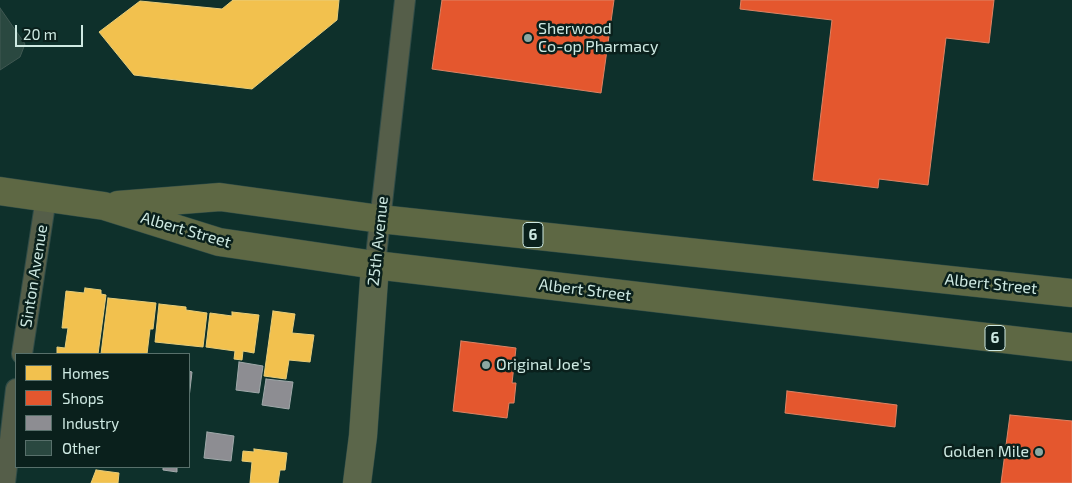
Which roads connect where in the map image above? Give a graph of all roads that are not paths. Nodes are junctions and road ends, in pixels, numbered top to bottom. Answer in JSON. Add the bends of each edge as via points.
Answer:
{"nodes":[{"id":1,"x":405,"y":0,"type":"edge"},
{"id":2,"x":0,"y":192,"type":"edge"},
{"id":3,"x":46,"y":198,"type":"junction"},
{"id":4,"x":104,"y":206,"type":"junction"},
{"id":5,"x":380,"y":219,"type":"junction"},
{"id":6,"x":374,"y":265,"type":"junction"},
{"id":7,"x":1072,"y":293,"type":"edge"},
{"id":8,"x":1072,"y":347,"type":"edge"},
{"id":9,"x":22,"y":353,"type":"edge"},
{"id":10,"x":15,"y":398,"type":"edge"},
{"id":11,"x":5,"y":483,"type":"edge"},
{"id":12,"x":357,"y":483,"type":"edge"}],
"edges":[{"from":1,"to":5,"type":"street","name":"25th Avenue"},
{"from":2,"to":3,"type":"main road","name":"Albert Street","number":"6"},
{"from":3,"to":4,"type":"main road","name":"Albert Street","number":"6"},
{"from":3,"to":9,"type":"street","name":"Sinton Avenue"},
{"from":4,"to":5,"type":"main road","name":"Albert Street","number":"6","via":[[220,197]]},
{"from":4,"to":6,"type":"main road","name":"Albert Street","number":"6","via":[[219,242]]},
{"from":5,"to":6,"type":"street","name":"25th Avenue"},
{"from":5,"to":7,"type":"main road","name":"Albert Street","number":"6"},
{"from":6,"to":8,"type":"main road","name":"Albert Street","number":"6"},
{"from":6,"to":12,"type":"street","name":"25th Avenue"},
{"from":10,"to":11,"type":"street"}]}
